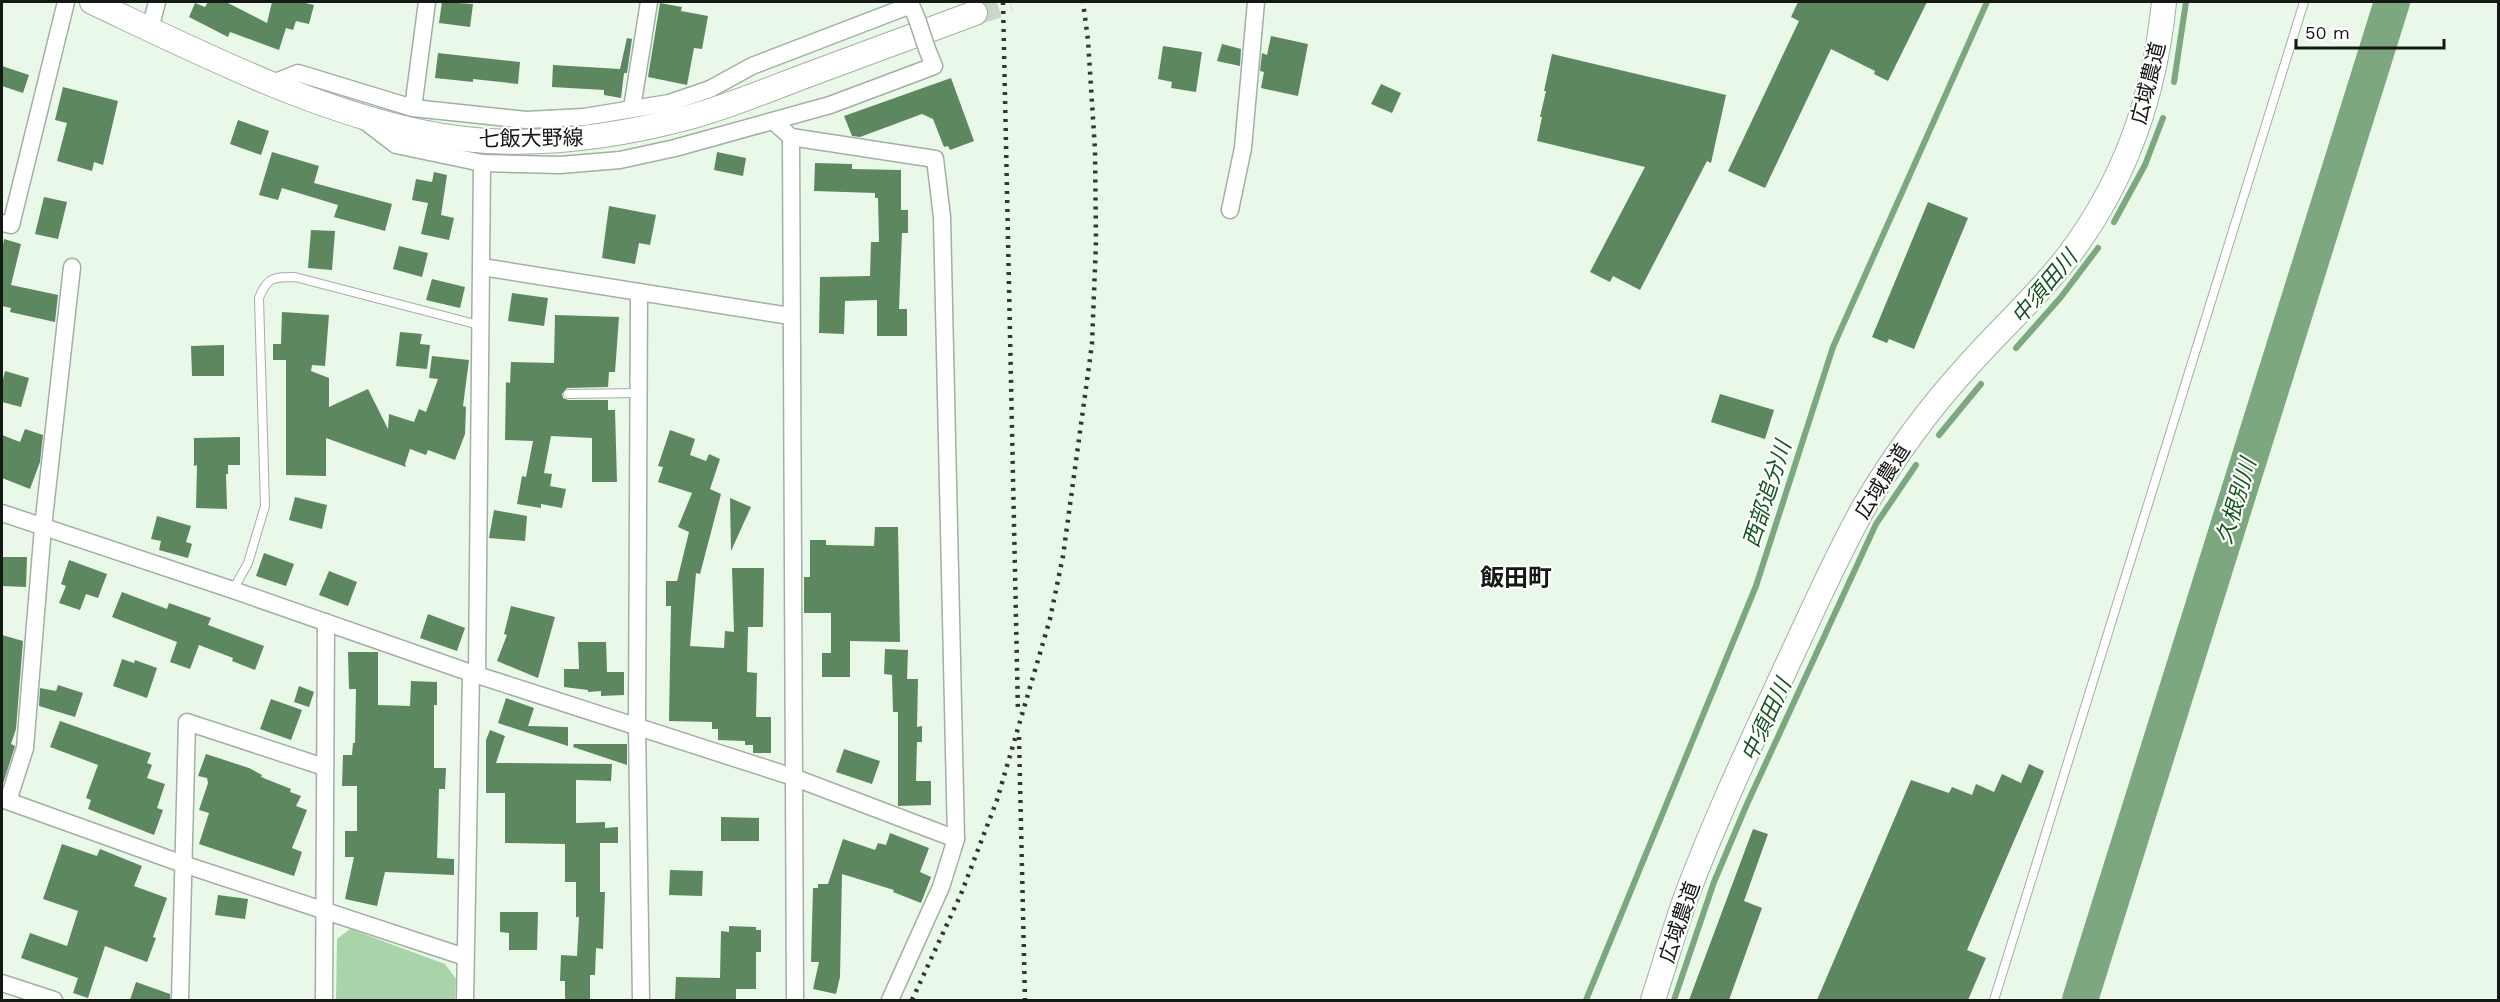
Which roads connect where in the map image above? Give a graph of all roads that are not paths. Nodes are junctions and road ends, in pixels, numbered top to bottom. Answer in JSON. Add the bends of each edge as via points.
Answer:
{"nodes":[{"id":1,"x":66,"y":2,"type":"edge"},
{"id":2,"x":92,"y":2,"type":"edge"},
{"id":3,"x":157,"y":2,"type":"edge"},
{"id":4,"x":427,"y":2,"type":"edge"},
{"id":5,"x":650,"y":2,"type":"edge"},
{"id":6,"x":1256,"y":2,"type":"edge"},
{"id":7,"x":2164,"y":2,"type":"edge"},
{"id":8,"x":2304,"y":2,"type":"edge"},
{"id":9,"x":975,"y":13,"type":"tunnel mouth"},
{"id":10,"x":150,"y":29,"type":"junction"},
{"id":11,"x":273,"y":83,"type":"junction"},
{"id":12,"x":413,"y":108,"type":"junction"},
{"id":13,"x":632,"y":108,"type":"junction"},
{"id":14,"x":358,"y":116,"type":"junction"},
{"id":15,"x":774,"y":122,"type":"junction"},
{"id":16,"x":790,"y":137,"type":"junction"},
{"id":17,"x":482,"y":163,"type":"junction"},
{"id":18,"x":1230,"y":210,"type":"dead end"},
{"id":19,"x":2,"y":224,"type":"edge"},
{"id":20,"x":72,"y":267,"type":"dead end"},
{"id":21,"x":482,"y":267,"type":"junction"},
{"id":22,"x":639,"y":292,"type":"junction"},
{"id":23,"x":790,"y":316,"type":"junction"},
{"id":24,"x":479,"y":325,"type":"junction"},
{"id":25,"x":638,"y":393,"type":"junction"},
{"id":26,"x":568,"y":394,"type":"dead end"},
{"id":27,"x":2,"y":513,"type":"edge"},
{"id":28,"x":43,"y":527,"type":"junction"},
{"id":29,"x":233,"y":590,"type":"junction"},
{"id":30,"x":326,"y":622,"type":"junction"},
{"id":31,"x":474,"y":673,"type":"junction"},
{"id":32,"x":637,"y":727,"type":"junction"},
{"id":33,"x":324,"y":767,"type":"junction"},
{"id":34,"x":793,"y":777,"type":"junction"},
{"id":35,"x":5,"y":800,"type":"edge"},
{"id":36,"x":956,"y":839,"type":"junction"},
{"id":37,"x":183,"y":864,"type":"junction"},
{"id":38,"x":325,"y":910,"type":"junction"},
{"id":39,"x":465,"y":957,"type":"junction"},
{"id":40,"x":2,"y":983,"type":"edge"},
{"id":41,"x":54,"y":1000,"type":"edge"},
{"id":42,"x":180,"y":1000,"type":"edge"},
{"id":43,"x":324,"y":1000,"type":"edge"},
{"id":44,"x":465,"y":1000,"type":"edge"},
{"id":45,"x":640,"y":1000,"type":"edge"},
{"id":46,"x":795,"y":1000,"type":"edge"},
{"id":47,"x":890,"y":1000,"type":"edge"},
{"id":48,"x":1653,"y":1000,"type":"edge"},
{"id":49,"x":1995,"y":1000,"type":"edge"}],
"edges":[{"from":1,"to":19,"type":"street","via":[[11,225]]},
{"from":2,"to":10,"type":"street","name":"七飯大野線"},
{"from":3,"to":10,"type":"street"},
{"from":4,"to":12,"type":"street"},
{"from":5,"to":13,"type":"street"},
{"from":6,"to":18,"type":"street","via":[[1243,148]]},
{"from":7,"to":48,"type":"street","name":"広域農道","via":[[2149,92],[2134,138],[2106,198],[2070,255],[1965,369],[1908,438],[1864,507],[1723,806],[1686,898]]},
{"from":8,"to":49,"type":"lane"},
{"from":9,"to":14,"type":"street","name":"七飯大野線","via":[[690,117],[590,138],[485,140],[423,133]]},
{"from":10,"to":11,"type":"street","name":"七飯大野線"},
{"from":11,"to":12,"type":"street","via":[[298,72]]},
{"from":11,"to":14,"type":"street","name":"七飯大野線"},
{"from":12,"to":13,"type":"street","via":[[526,120],[584,117]]},
{"from":13,"to":15,"type":"street","bridge":true,"via":[[669,103],[710,89],[752,66],[911,5],[934,66]]},
{"from":14,"to":17,"type":"street","via":[[396,145]]},
{"from":15,"to":16,"type":"street"},
{"from":15,"to":17,"type":"street","via":[[620,160],[560,165]]},
{"from":16,"to":23,"type":"street"},
{"from":16,"to":36,"type":"street","via":[[935,159],[942,217]]},
{"from":17,"to":21,"type":"street"},
{"from":20,"to":28,"type":"street"},
{"from":21,"to":22,"type":"street"},
{"from":21,"to":24,"type":"street"},
{"from":22,"to":23,"type":"street"},
{"from":22,"to":25,"type":"street"},
{"from":23,"to":34,"type":"street"},
{"from":24,"to":29,"type":"lane","via":[[295,277],[276,277],[265,284],[259,298],[265,506],[248,563]]},
{"from":24,"to":31,"type":"street"},
{"from":25,"to":26,"type":"lane"},
{"from":25,"to":32,"type":"street"},
{"from":27,"to":28,"type":"street"},
{"from":28,"to":29,"type":"street"},
{"from":28,"to":35,"type":"street","via":[[25,748]]},
{"from":29,"to":30,"type":"street"},
{"from":30,"to":31,"type":"street"},
{"from":30,"to":33,"type":"street"},
{"from":31,"to":32,"type":"street"},
{"from":31,"to":39,"type":"street"},
{"from":32,"to":34,"type":"street"},
{"from":32,"to":45,"type":"street"},
{"from":33,"to":37,"type":"street","via":[[187,722]]},
{"from":33,"to":38,"type":"street"},
{"from":34,"to":36,"type":"street"},
{"from":34,"to":46,"type":"street"},
{"from":35,"to":37,"type":"street"},
{"from":36,"to":47,"type":"street","via":[[941,887]]},
{"from":37,"to":38,"type":"street"},
{"from":37,"to":42,"type":"street"},
{"from":38,"to":39,"type":"street"},
{"from":38,"to":43,"type":"street"},
{"from":39,"to":44,"type":"street"},
{"from":40,"to":41,"type":"street"}]}
